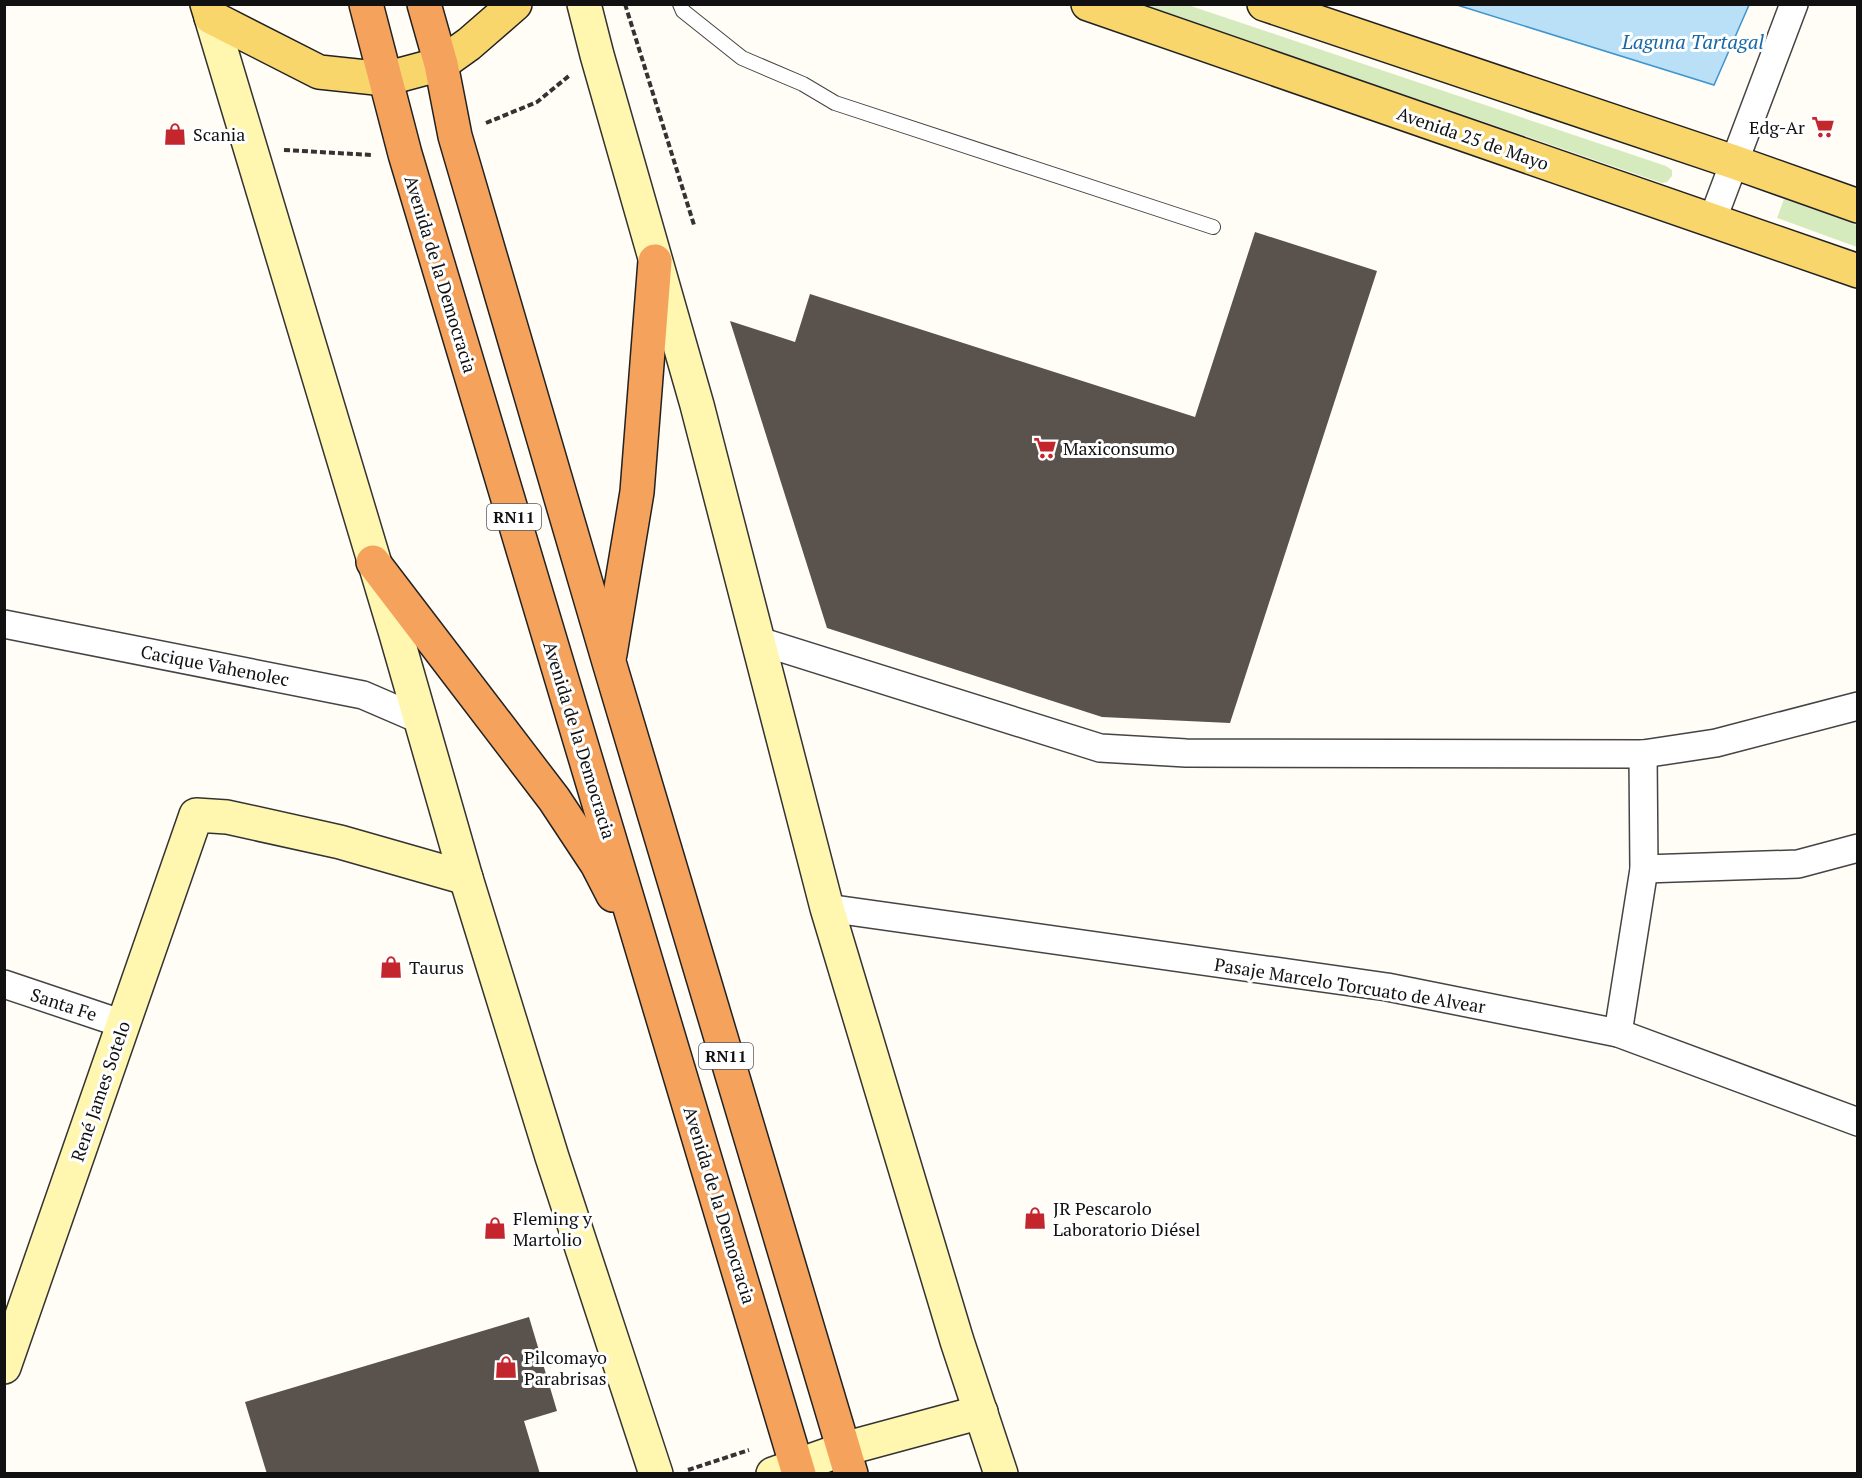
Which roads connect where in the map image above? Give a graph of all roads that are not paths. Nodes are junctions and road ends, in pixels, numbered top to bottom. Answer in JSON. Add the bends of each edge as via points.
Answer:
{"nodes":[{"id":1,"x":366,"y":4,"type":"edge"},
{"id":2,"x":424,"y":4,"type":"edge"},
{"id":3,"x":516,"y":4,"type":"edge"},
{"id":4,"x":584,"y":4,"type":"edge"},
{"id":5,"x":680,"y":4,"type":"edge"},
{"id":6,"x":1088,"y":4,"type":"edge"},
{"id":7,"x":1264,"y":4,"type":"edge"},
{"id":8,"x":1794,"y":4,"type":"edge"},
{"id":9,"x":209,"y":11,"type":"edge"},
{"id":10,"x":441,"y":64,"type":"junction"},
{"id":11,"x":386,"y":79,"type":"junction"},
{"id":12,"x":1734,"y":162,"type":"junction"},
{"id":13,"x":1857,"y":206,"type":"edge"},
{"id":14,"x":1712,"y":220,"type":"junction"},
{"id":15,"x":1213,"y":227,"type":"dead end"},
{"id":16,"x":655,"y":261,"type":"junction"},
{"id":17,"x":1857,"y":271,"type":"edge"},
{"id":18,"x":373,"y":562,"type":"junction"},
{"id":19,"x":4,"y":624,"type":"edge"},
{"id":20,"x":756,"y":640,"type":"junction"},
{"id":21,"x":609,"y":662,"type":"junction"},
{"id":22,"x":1857,"y":705,"type":"edge"},
{"id":23,"x":420,"y":720,"type":"junction"},
{"id":24,"x":1643,"y":754,"type":"junction"},
{"id":25,"x":1857,"y":848,"type":"edge"},
{"id":26,"x":1644,"y":869,"type":"junction"},
{"id":27,"x":466,"y":878,"type":"junction"},
{"id":28,"x":827,"y":908,"type":"junction"},
{"id":29,"x":645,"y":954,"type":"junction"},
{"id":30,"x":4,"y":984,"type":"edge"},
{"id":31,"x":123,"y":1024,"type":"junction"},
{"id":32,"x":1618,"y":1033,"type":"junction"},
{"id":33,"x":1857,"y":1122,"type":"edge"},
{"id":34,"x":4,"y":1367,"type":"edge"},
{"id":35,"x":981,"y":1412,"type":"junction"},
{"id":36,"x":848,"y":1461,"type":"edge"},
{"id":37,"x":790,"y":1471,"type":"edge"},
{"id":38,"x":656,"y":1473,"type":"edge"},
{"id":39,"x":1001,"y":1473,"type":"edge"}],
"edges":[{"from":1,"to":11,"type":"highway","name":"Avenida de la Democracia","number":"RN11"},
{"from":2,"to":10,"type":"highway","number":"RN11"},
{"from":3,"to":10,"type":"main road"},
{"from":4,"to":16,"type":"street"},
{"from":5,"to":15,"type":"lane","via":[[742,58],[835,103]]},
{"from":6,"to":14,"type":"main road","name":"Avenida 25 de Mayo"},
{"from":7,"to":12,"type":"main road"},
{"from":8,"to":12,"type":"street"},
{"from":9,"to":11,"type":"main road","via":[[319,72]]},
{"from":9,"to":18,"type":"street","number":"RN11"},
{"from":10,"to":11,"type":"main road"},
{"from":10,"to":21,"type":"highway","number":"RN11","via":[[455,136]]},
{"from":11,"to":29,"type":"highway","name":"Avenida de la Democracia","number":"RN11","via":[[405,154]]},
{"from":12,"to":13,"type":"main road"},
{"from":12,"to":14,"type":"street"},
{"from":14,"to":17,"type":"main road","name":"Avenida 25 de Mayo"},
{"from":16,"to":20,"type":"street","via":[[697,405]]},
{"from":16,"to":21,"type":"highway","via":[[637,492]]},
{"from":18,"to":23,"type":"street","number":"RN11"},
{"from":18,"to":29,"type":"highway","number":"RN11","via":[[554,800],[597,864]]},
{"from":19,"to":23,"type":"street","name":"Cacique Vahenolec","via":[[363,695]]},
{"from":20,"to":24,"type":"street","via":[[1100,748],[1186,753]]},
{"from":20,"to":28,"type":"street"},
{"from":21,"to":36,"type":"highway","number":"RN11"},
{"from":22,"to":24,"type":"street","via":[[1716,743]]},
{"from":23,"to":27,"type":"street","number":"RN11"},
{"from":24,"to":26,"type":"street"},
{"from":25,"to":26,"type":"street","via":[[1798,864]]},
{"from":26,"to":32,"type":"street"},
{"from":27,"to":31,"type":"street","name":"René James Sotelo","via":[[340,842],[227,817],[196,815]]},
{"from":27,"to":38,"type":"street","number":"RN11"},
{"from":28,"to":32,"type":"street","name":"Pasaje Marcelo Torcuato de Alvear","via":[[1387,987]]},
{"from":28,"to":35,"type":"street"},
{"from":29,"to":37,"type":"highway","name":"Avenida de la Democracia","number":"RN11"},
{"from":30,"to":31,"type":"street","name":"Santa Fe"},
{"from":31,"to":34,"type":"street","name":"René James Sotelo"},
{"from":32,"to":33,"type":"street","name":"Pasaje Marcelo Torcuato de Alvear"},
{"from":35,"to":36,"type":"street"},
{"from":35,"to":39,"type":"street"},
{"from":36,"to":37,"type":"street"}]}
